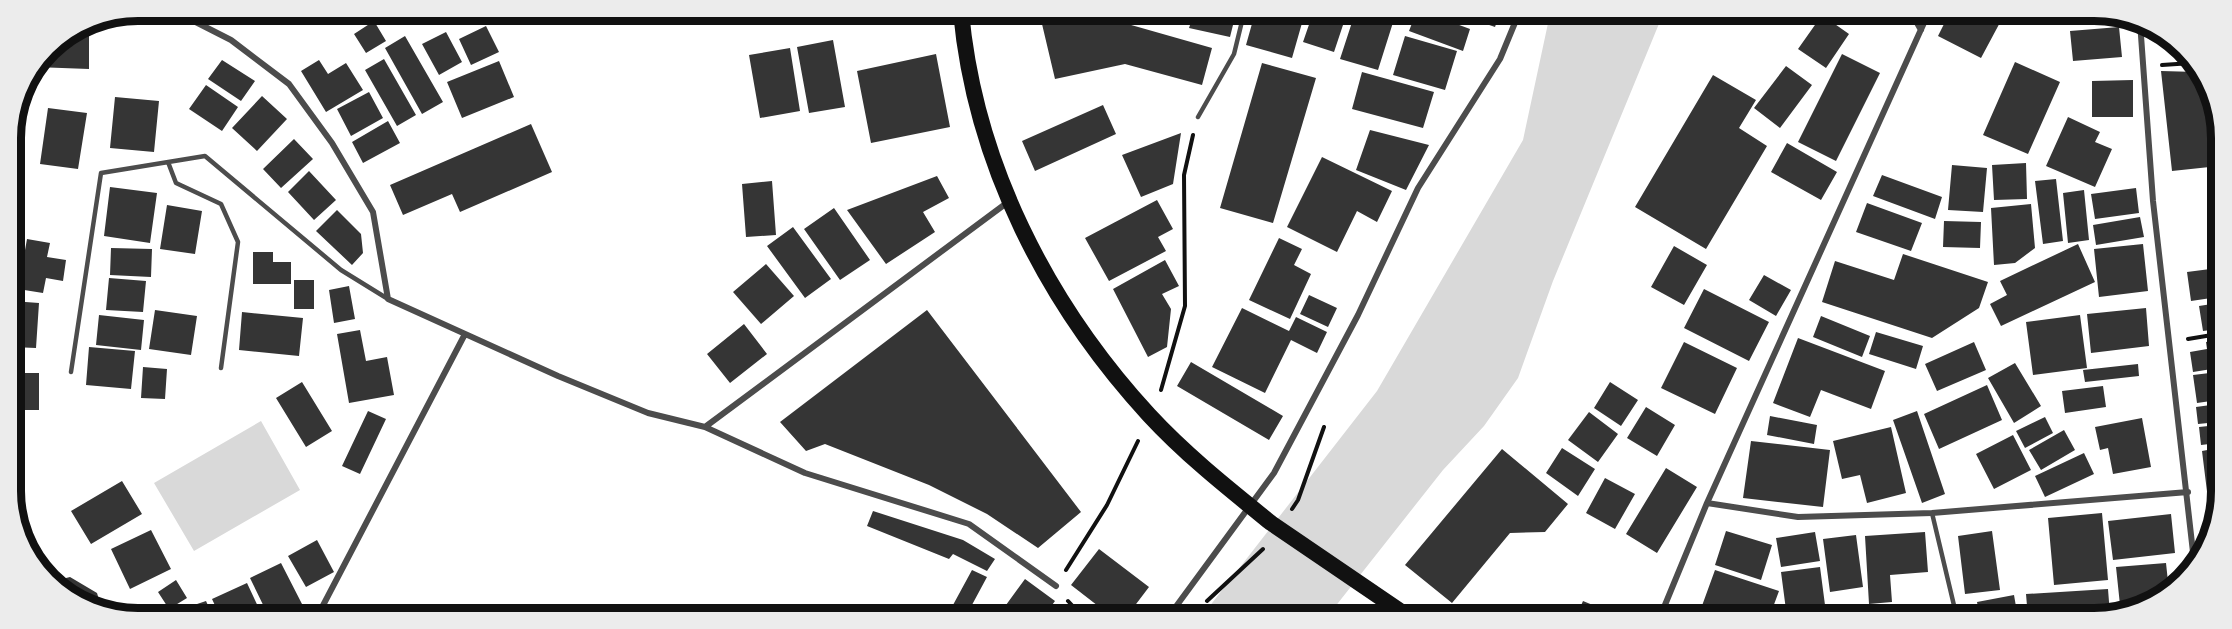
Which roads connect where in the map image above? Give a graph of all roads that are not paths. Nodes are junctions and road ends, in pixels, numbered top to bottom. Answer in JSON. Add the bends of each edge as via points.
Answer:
{"nodes":[{"id":1,"x":194,"y":21,"type":"edge"},
{"id":2,"x":963,"y":21,"type":"edge"},
{"id":3,"x":1242,"y":21,"type":"edge"},
{"id":4,"x":1516,"y":21,"type":"edge"},
{"id":5,"x":1916,"y":21,"type":"edge"},
{"id":6,"x":1925,"y":21,"type":"edge"},
{"id":7,"x":1921,"y":30,"type":"junction"},
{"id":8,"x":2141,"y":31,"type":"edge"},
{"id":9,"x":1198,"y":117,"type":"dead end"},
{"id":10,"x":168,"y":162,"type":"junction"},
{"id":11,"x":1008,"y":202,"type":"junction"},
{"id":12,"x":388,"y":299,"type":"junction"},
{"id":13,"x":465,"y":334,"type":"junction"},
{"id":14,"x":221,"y":368,"type":"dead end"},
{"id":15,"x":71,"y":372,"type":"dead end"},
{"id":16,"x":705,"y":427,"type":"junction"},
{"id":17,"x":2188,"y":492,"type":"junction"},
{"id":18,"x":1707,"y":503,"type":"junction"},
{"id":19,"x":1251,"y":507,"type":"junction"},
{"id":20,"x":1932,"y":513,"type":"junction"},
{"id":21,"x":2193,"y":552,"type":"edge"},
{"id":22,"x":1056,"y":586,"type":"dead end"},
{"id":23,"x":322,"y":608,"type":"edge"},
{"id":24,"x":1175,"y":608,"type":"edge"},
{"id":25,"x":1396,"y":608,"type":"edge"},
{"id":26,"x":1664,"y":608,"type":"edge"},
{"id":27,"x":1955,"y":608,"type":"edge"}],
"edges":[{"from":1,"to":12,"type":"street","via":[[231,40],[289,84],[332,143],[373,212]]},
{"from":2,"to":11,"type":"highway","via":[[981,122]]},
{"from":3,"to":9,"type":"lane","via":[[1233,54]]},
{"from":4,"to":19,"type":"street","via":[[1500,59],[1418,188],[1355,320],[1274,473]]},
{"from":5,"to":7,"type":"street"},
{"from":6,"to":7,"type":"street"},
{"from":7,"to":18,"type":"street"},
{"from":8,"to":17,"type":"street","via":[[2153,201]]},
{"from":10,"to":12,"type":"lane","via":[[206,156],[341,270]]},
{"from":10,"to":14,"type":"lane","via":[[176,183],[221,204],[238,242]]},
{"from":10,"to":15,"type":"lane","via":[[101,173]]},
{"from":11,"to":16,"type":"street"},
{"from":11,"to":19,"type":"highway","via":[[1057,295],[1104,364],[1197,462]]},
{"from":12,"to":13,"type":"street"},
{"from":13,"to":16,"type":"street","via":[[648,412]]},
{"from":13,"to":23,"type":"street"},
{"from":16,"to":22,"type":"street","via":[[805,473],[969,524]]},
{"from":17,"to":20,"type":"street"},
{"from":17,"to":21,"type":"street"},
{"from":18,"to":20,"type":"street","via":[[1798,517]]},
{"from":18,"to":26,"type":"street"},
{"from":19,"to":24,"type":"street"},
{"from":19,"to":25,"type":"highway"},
{"from":20,"to":27,"type":"lane"}]}
